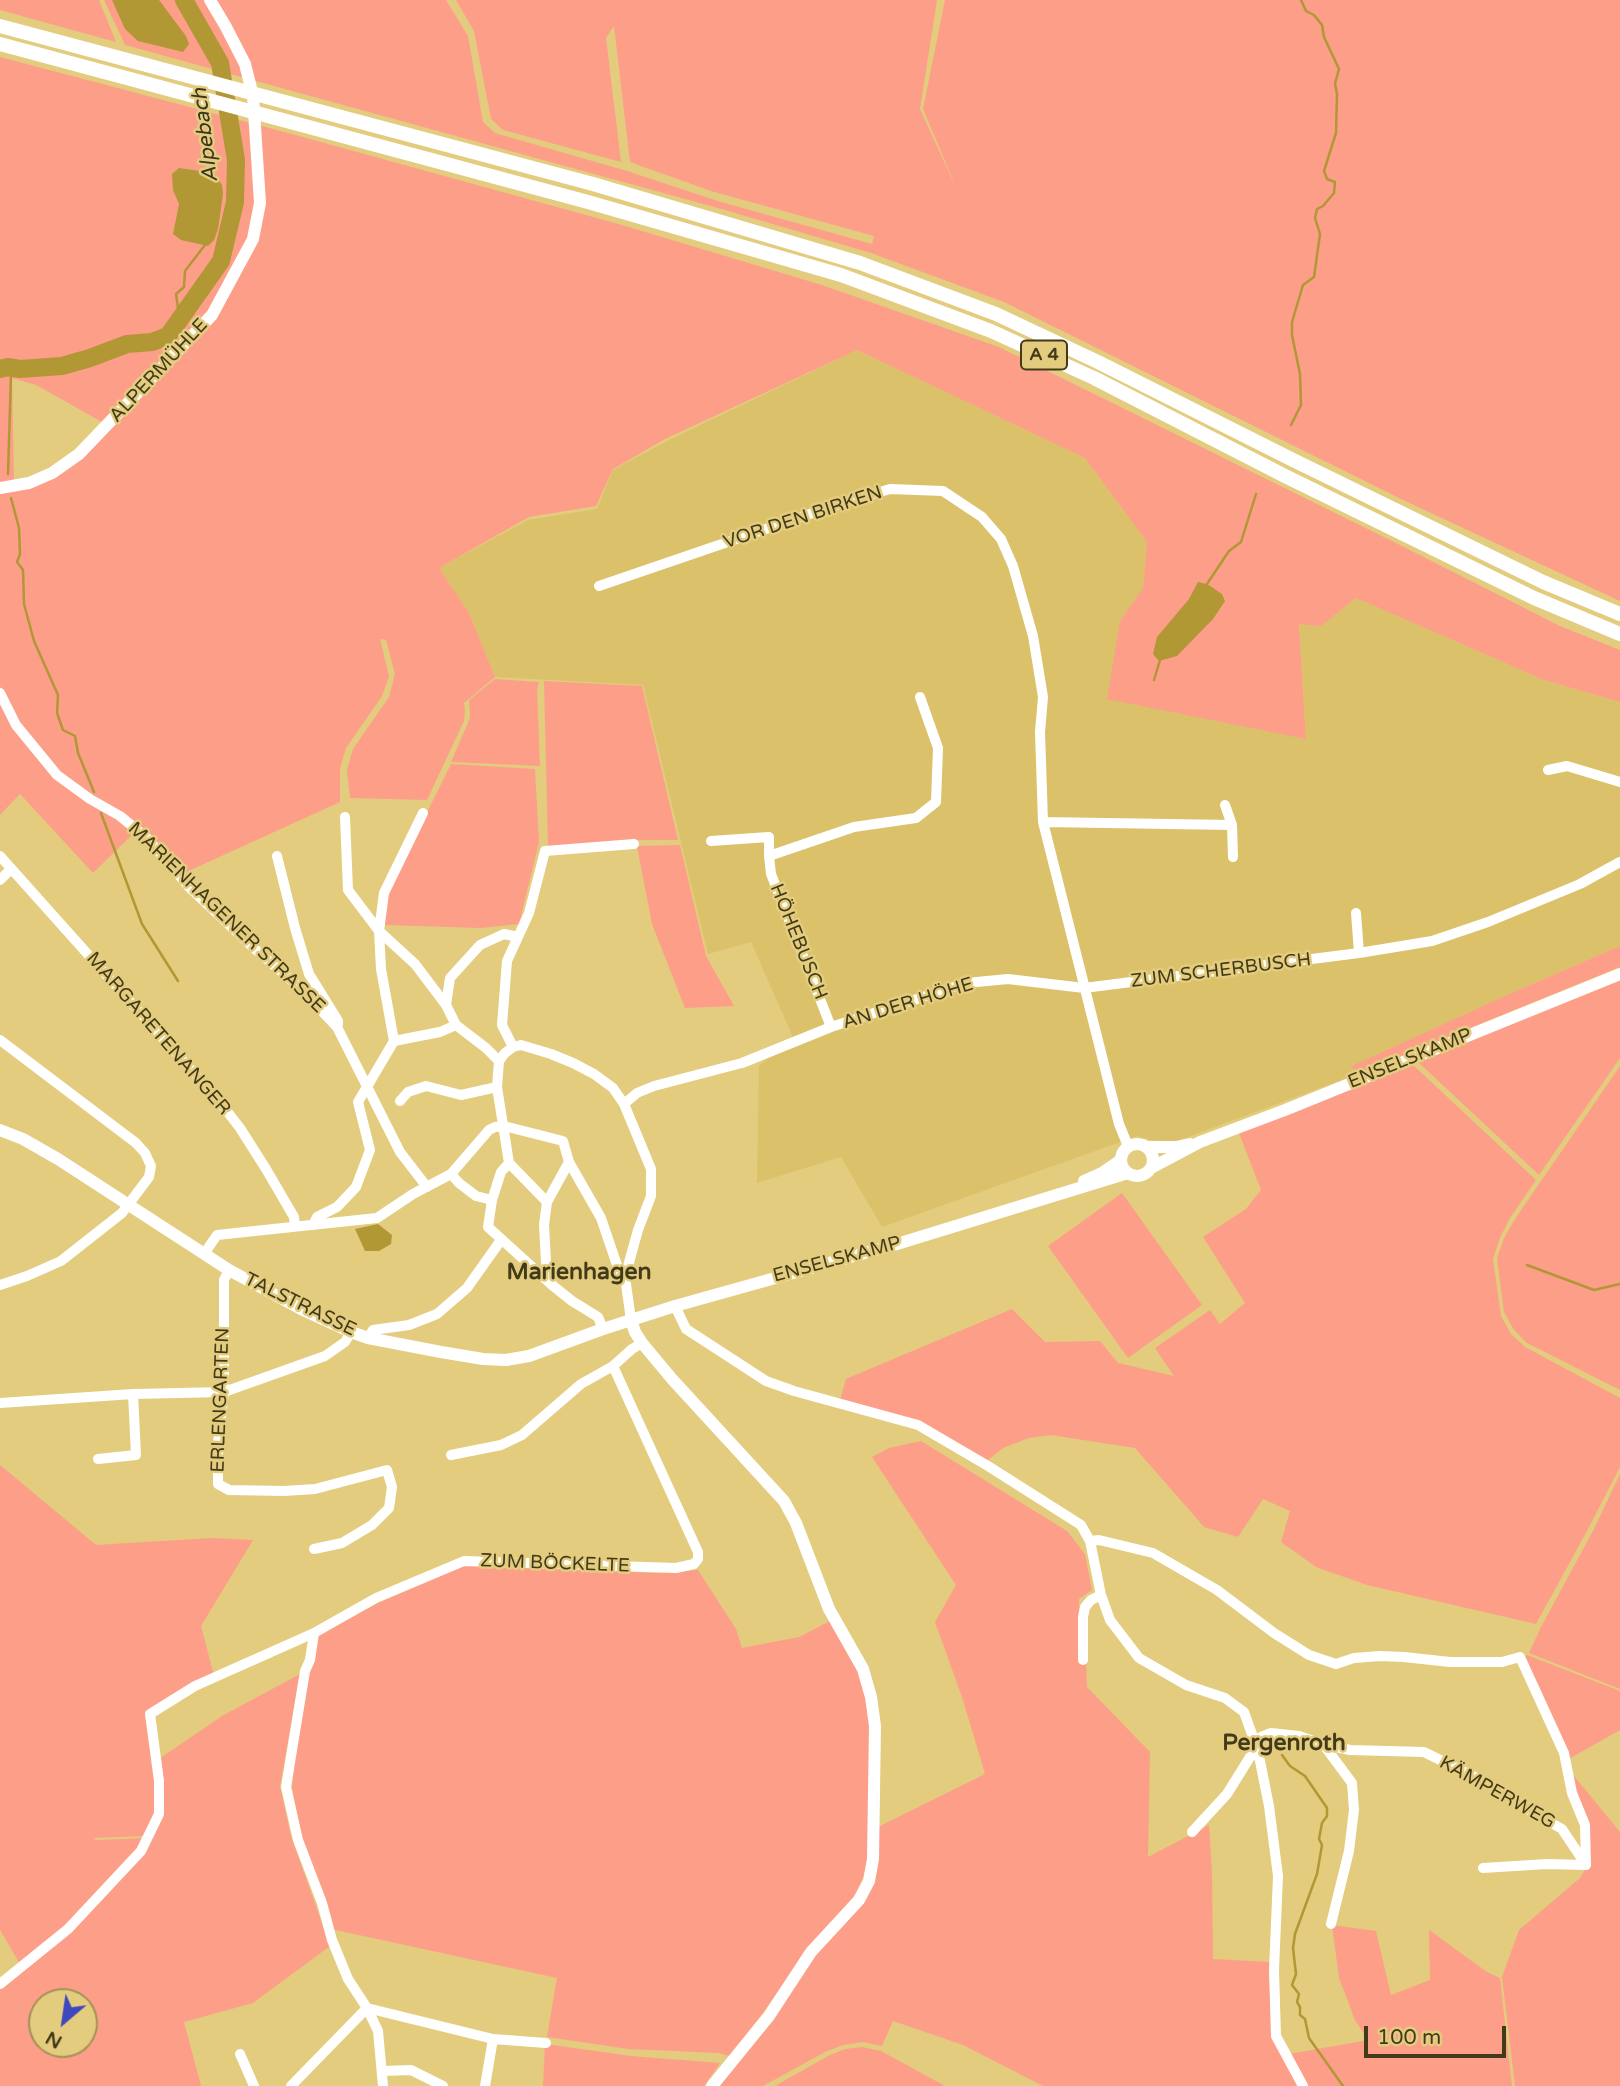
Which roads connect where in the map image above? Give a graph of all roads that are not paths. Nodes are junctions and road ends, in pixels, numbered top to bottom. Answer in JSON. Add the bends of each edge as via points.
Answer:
{"nodes":[{"id":1,"x":210,"y":0,"type":"edge"},
{"id":2,"x":0,"y":26,"type":"edge"},
{"id":3,"x":0,"y":44,"type":"edge"},
{"id":4,"x":0,"y":488,"type":"edge"},
{"id":5,"x":598,"y":586,"type":"dead end"},
{"id":6,"x":1620,"y":614,"type":"edge"},
{"id":7,"x":1620,"y":634,"type":"edge"},
{"id":8,"x":0,"y":693,"type":"edge"},
{"id":9,"x":920,"y":697,"type":"dead end"},
{"id":10,"x":1548,"y":770,"type":"dead end"},
{"id":11,"x":1620,"y":782,"type":"edge"},
{"id":12,"x":1225,"y":805,"type":"dead end"},
{"id":13,"x":423,"y":813,"type":"dead end"},
{"id":14,"x":345,"y":817,"type":"dead end"},
{"id":15,"x":1043,"y":822,"type":"junction"},
{"id":16,"x":1232,"y":825,"type":"junction"},
{"id":17,"x":711,"y":841,"type":"dead end"},
{"id":18,"x":635,"y":844,"type":"dead end"},
{"id":19,"x":0,"y":856,"type":"edge"},
{"id":20,"x":276,"y":856,"type":"dead end"},
{"id":21,"x":769,"y":856,"type":"junction"},
{"id":22,"x":1233,"y":857,"type":"dead end"},
{"id":23,"x":1620,"y":862,"type":"edge"},
{"id":24,"x":11,"y":869,"type":"junction"},
{"id":25,"x":0,"y":880,"type":"edge"},
{"id":26,"x":1356,"y":913,"type":"dead end"},
{"id":27,"x":379,"y":931,"type":"junction"},
{"id":28,"x":518,"y":937,"type":"junction"},
{"id":29,"x":1359,"y":953,"type":"junction"},
{"id":30,"x":1620,"y":974,"type":"edge"},
{"id":31,"x":1084,"y":988,"type":"junction"},
{"id":32,"x":446,"y":1005,"type":"junction"},
{"id":33,"x":456,"y":1025,"type":"junction"},
{"id":34,"x":337,"y":1027,"type":"junction"},
{"id":35,"x":831,"y":1027,"type":"junction"},
{"id":36,"x":0,"y":1040,"type":"edge"},
{"id":37,"x":394,"y":1041,"type":"junction"},
{"id":38,"x":513,"y":1047,"type":"junction"},
{"id":39,"x":499,"y":1061,"type":"junction"},
{"id":40,"x":498,"y":1087,"type":"junction"},
{"id":41,"x":367,"y":1089,"type":"junction"},
{"id":42,"x":400,"y":1101,"type":"dead end"},
{"id":43,"x":624,"y":1104,"type":"junction"},
{"id":44,"x":504,"y":1126,"type":"junction"},
{"id":45,"x":0,"y":1130,"type":"edge"},
{"id":46,"x":1200,"y":1142,"type":"junction"},
{"id":47,"x":1128,"y":1146,"type":"junction"},
{"id":48,"x":1148,"y":1147,"type":"junction"},
{"id":49,"x":1121,"y":1160,"type":"junction"},
{"id":50,"x":569,"y":1162,"type":"junction"},
{"id":51,"x":509,"y":1163,"type":"junction"},
{"id":52,"x":1151,"y":1168,"type":"junction"},
{"id":53,"x":1128,"y":1173,"type":"junction"},
{"id":54,"x":451,"y":1174,"type":"junction"},
{"id":55,"x":427,"y":1187,"type":"junction"},
{"id":56,"x":1042,"y":1199,"type":"junction"},
{"id":57,"x":492,"y":1200,"type":"junction"},
{"id":58,"x":547,"y":1202,"type":"junction"},
{"id":59,"x":130,"y":1204,"type":"junction"},
{"id":60,"x":313,"y":1225,"type":"junction"},
{"id":61,"x":295,"y":1226,"type":"junction"},
{"id":62,"x":501,"y":1240,"type":"junction"},
{"id":63,"x":204,"y":1254,"type":"junction"},
{"id":64,"x":229,"y":1270,"type":"junction"},
{"id":65,"x":625,"y":1277,"type":"junction"},
{"id":66,"x":0,"y":1285,"type":"edge"},
{"id":67,"x":552,"y":1285,"type":"junction"},
{"id":68,"x":675,"y":1306,"type":"junction"},
{"id":69,"x":631,"y":1320,"type":"junction"},
{"id":70,"x":603,"y":1329,"type":"junction"},
{"id":71,"x":351,"y":1332,"type":"junction"},
{"id":72,"x":368,"y":1338,"type":"junction"},
{"id":73,"x":642,"y":1343,"type":"junction"},
{"id":74,"x":613,"y":1366,"type":"junction"},
{"id":75,"x":224,"y":1392,"type":"junction"},
{"id":76,"x":133,"y":1394,"type":"junction"},
{"id":77,"x":0,"y":1403,"type":"edge"},
{"id":78,"x":451,"y":1455,"type":"dead end"},
{"id":79,"x":98,"y":1460,"type":"dead end"},
{"id":80,"x":1090,"y":1541,"type":"junction"},
{"id":81,"x":314,"y":1549,"type":"dead end"},
{"id":82,"x":1101,"y":1595,"type":"junction"},
{"id":83,"x":314,"y":1633,"type":"junction"},
{"id":84,"x":1083,"y":1660,"type":"dead end"},
{"id":85,"x":1323,"y":1744,"type":"junction"},
{"id":86,"x":1258,"y":1751,"type":"junction"},
{"id":87,"x":1192,"y":1832,"type":"dead end"},
{"id":88,"x":1586,"y":1865,"type":"junction"},
{"id":89,"x":1483,"y":1868,"type":"dead end"},
{"id":90,"x":1331,"y":1924,"type":"dead end"},
{"id":91,"x":0,"y":1984,"type":"edge"},
{"id":92,"x":366,"y":2008,"type":"junction"},
{"id":93,"x":493,"y":2039,"type":"junction"},
{"id":94,"x":546,"y":2043,"type":"dead end"},
{"id":95,"x":240,"y":2054,"type":"dead end"},
{"id":96,"x":383,"y":2071,"type":"junction"},
{"id":97,"x":254,"y":2086,"type":"edge"},
{"id":98,"x":291,"y":2086,"type":"edge"},
{"id":99,"x":383,"y":2086,"type":"edge"},
{"id":100,"x":443,"y":2086,"type":"edge"},
{"id":101,"x":485,"y":2086,"type":"edge"},
{"id":102,"x":712,"y":2086,"type":"edge"},
{"id":103,"x":1303,"y":2086,"type":"edge"}],
"edges":[{"from":1,"to":4,"type":"main road","name":"ALPERMÜHLE","via":[[245,64],[253,96],[260,203],[253,239],[212,315],[79,454],[29,483]]},
{"from":2,"to":6,"type":"highway","number":"A 4","via":[[593,184],[860,263],[996,314],[1543,582]]},
{"from":3,"to":7,"type":"highway","number":"A 4","via":[[841,275],[991,331],[1094,378],[1534,598]]},
{"from":5,"to":15,"type":"street","name":"VOR DEN BIRKEN","via":[[890,489],[943,491],[982,517],[1001,540],[1019,586],[1034,636],[1043,697]]},
{"from":8,"to":34,"type":"street","name":"MARIENHAGENER STRASSE","via":[[16,725],[57,775],[147,838],[189,887]]},
{"from":9,"to":21,"type":"street","name":"HÖHEBUSCH","via":[[938,748],[936,802],[916,818],[854,827]]},
{"from":10,"to":11,"type":"street","via":[[1567,765]]},
{"from":12,"to":16,"type":"street"},
{"from":13,"to":27,"type":"street","via":[[384,893]]},
{"from":14,"to":27,"type":"street","via":[[348,890]]},
{"from":15,"to":16,"type":"street"},
{"from":15,"to":31,"type":"street","name":"VOR DEN BIRKEN"},
{"from":16,"to":22,"type":"street"},
{"from":17,"to":21,"type":"street","name":"HÖHEBUSCH","via":[[769,837]]},
{"from":18,"to":28,"type":"street","via":[[545,851]]},
{"from":19,"to":24,"type":"street","name":"MARGARETENANGER"},
{"from":20,"to":34,"type":"street","name":"MARIENHAGENER STRASSE","via":[[309,974],[338,1021]]},
{"from":21,"to":35,"type":"street","name":"HÖHEBUSCH","via":[[771,874]]},
{"from":23,"to":29,"type":"street","name":"ZUM SCHERBUSCH","via":[[1488,922],[1432,941]]},
{"from":24,"to":25,"type":"street"},
{"from":24,"to":61,"type":"street","name":"MARGARETENANGER","via":[[219,1101],[265,1169]]},
{"from":26,"to":29,"type":"street"},
{"from":27,"to":32,"type":"street","via":[[415,964]]},
{"from":27,"to":37,"type":"street"},
{"from":28,"to":32,"type":"street","via":[[504,934],[480,945],[450,978]]},
{"from":28,"to":38,"type":"street","via":[[507,961],[502,1025]]},
{"from":29,"to":31,"type":"street","name":"ZUM SCHERBUSCH"},
{"from":30,"to":46,"type":"main road","name":"ENSELSKAMP"},
{"from":31,"to":35,"type":"street","name":"AN DER HÖHE","via":[[1008,979],[966,983]]},
{"from":31,"to":47,"type":"street"},
{"from":32,"to":33,"type":"street"},
{"from":33,"to":37,"type":"street"},
{"from":33,"to":39,"type":"street"},
{"from":34,"to":41,"type":"street","name":"MARIENHAGENER STRASSE"},
{"from":35,"to":43,"type":"street","name":"AN DER HÖHE","via":[[742,1063],[654,1086]]},
{"from":36,"to":59,"type":"street","via":[[145,1153],[151,1166],[149,1177]]},
{"from":37,"to":41,"type":"street"},
{"from":38,"to":39,"type":"street"},
{"from":38,"to":43,"type":"street","via":[[521,1045],[573,1063],[613,1088]]},
{"from":39,"to":40,"type":"street"},
{"from":40,"to":42,"type":"street","via":[[461,1095],[426,1086],[408,1092]]},
{"from":40,"to":44,"type":"street"},
{"from":41,"to":55,"type":"street","name":"MARIENHAGENER STRASSE","via":[[400,1153]]},
{"from":41,"to":60,"type":"street","via":[[358,1102],[370,1150],[356,1187]]},
{"from":43,"to":65,"type":"street","via":[[652,1181]]},
{"from":44,"to":50,"type":"street","via":[[563,1140]]},
{"from":44,"to":51,"type":"street"},
{"from":44,"to":54,"type":"street","via":[[489,1130]]},
{"from":45,"to":59,"type":"main road","name":"TALSTRASSE","via":[[23,1139]]},
{"from":46,"to":48,"type":"main road","name":"ENSELSKAMP"},
{"from":46,"to":52,"type":"main road","name":"ENSELSKAMP"},
{"from":47,"to":48,"type":"main road","name":"ENSELSKAMP"},
{"from":47,"to":49,"type":"main road"},
{"from":48,"to":52,"type":"main road","via":[[1154,1157]]},
{"from":49,"to":53,"type":"main road"},
{"from":49,"to":56,"type":"main road","name":"ENSELSKAMP"},
{"from":50,"to":58,"type":"street"},
{"from":50,"to":65,"type":"street","via":[[601,1217]]},
{"from":51,"to":57,"type":"street","via":[[500,1172]]},
{"from":51,"to":58,"type":"street"},
{"from":52,"to":53,"type":"main road","name":"ENSELSKAMP","via":[[1140,1176]]},
{"from":53,"to":56,"type":"main road","name":"ENSELSKAMP"},
{"from":54,"to":55,"type":"street"},
{"from":54,"to":57,"type":"street","via":[[476,1195]]},
{"from":55,"to":60,"type":"street","via":[[377,1218]]},
{"from":56,"to":68,"type":"main road","name":"ENSELSKAMP"},
{"from":57,"to":62,"type":"street","via":[[488,1227]]},
{"from":58,"to":67,"type":"street","via":[[546,1262]]},
{"from":59,"to":63,"type":"main road","name":"TALSTRASSE"},
{"from":59,"to":66,"type":"street","via":[[61,1261]]},
{"from":60,"to":61,"type":"street"},
{"from":61,"to":63,"type":"street","via":[[216,1235]]},
{"from":62,"to":67,"type":"street"},
{"from":62,"to":72,"type":"street","via":[[467,1288],[437,1314],[409,1325],[373,1330]]},
{"from":63,"to":64,"type":"main road","name":"TALSTRASSE"},
{"from":64,"to":71,"type":"main road","name":"TALSTRASSE"},
{"from":64,"to":75,"type":"street","name":"ERLENGARTEN","via":[[224,1280]]},
{"from":65,"to":69,"type":"street"},
{"from":67,"to":70,"type":"street","via":[[598,1317]]},
{"from":68,"to":69,"type":"main road","name":"ENSELSKAMP"},
{"from":68,"to":80,"type":"street","via":[[686,1329],[766,1381],[918,1425],[1081,1525]]},
{"from":69,"to":70,"type":"main road","name":"TALSTRASSE"},
{"from":69,"to":73,"type":"main road"},
{"from":70,"to":72,"type":"main road","name":"TALSTRASSE","via":[[506,1360]]},
{"from":71,"to":72,"type":"main road","name":"TALSTRASSE"},
{"from":71,"to":75,"type":"street","via":[[325,1356]]},
{"from":73,"to":74,"type":"street"},
{"from":73,"to":102,"type":"main road","via":[[784,1501],[829,1609],[863,1669],[876,1726],[869,1881],[859,1900],[811,1952],[769,2016]]},
{"from":74,"to":78,"type":"street","via":[[581,1384],[522,1435],[501,1445]]},
{"from":74,"to":83,"type":"street","name":"ZUM BÖCKELTE","via":[[694,1542],[698,1559],[694,1564],[676,1568],[464,1561],[376,1598]]},
{"from":75,"to":76,"type":"street"},
{"from":75,"to":81,"type":"street","name":"ERLENGARTEN","via":[[218,1484],[229,1490],[315,1489],[387,1470],[392,1487],[389,1508],[342,1543]]},
{"from":76,"to":77,"type":"street"},
{"from":76,"to":79,"type":"street","via":[[136,1455]]},
{"from":80,"to":82,"type":"street"},
{"from":80,"to":88,"type":"street","via":[[1153,1553],[1217,1590],[1309,1655],[1336,1664],[1380,1656],[1450,1662],[1502,1662],[1521,1657],[1564,1753],[1572,1793],[1585,1825]]},
{"from":82,"to":84,"type":"street","via":[[1085,1607]]},
{"from":82,"to":86,"type":"street","via":[[1110,1620],[1139,1658],[1186,1685],[1225,1698],[1244,1712]]},
{"from":83,"to":91,"type":"street","name":"ZUM BÖCKELTE","via":[[195,1686],[150,1714],[159,1814],[141,1851],[68,1929]]},
{"from":83,"to":92,"type":"street","via":[[286,1787],[298,1840],[332,1940]]},
{"from":85,"to":86,"type":"street","name":"KÄMPERWEG","via":[[1271,1733],[1261,1737]]},
{"from":85,"to":88,"type":"street","name":"KÄMPERWEG","via":[[1350,1750],[1424,1752],[1495,1787],[1562,1829]]},
{"from":85,"to":90,"type":"street","via":[[1352,1783],[1354,1810]]},
{"from":86,"to":87,"type":"street"},
{"from":86,"to":103,"type":"street","via":[[1278,1876],[1276,2036]]},
{"from":88,"to":89,"type":"street"},
{"from":92,"to":93,"type":"street"},
{"from":92,"to":96,"type":"street","via":[[378,2031]]},
{"from":92,"to":98,"type":"street"},
{"from":93,"to":94,"type":"street"},
{"from":93,"to":101,"type":"street"},
{"from":95,"to":97,"type":"street"},
{"from":96,"to":99,"type":"street"},
{"from":96,"to":100,"type":"street","via":[[411,2070]]}]}
